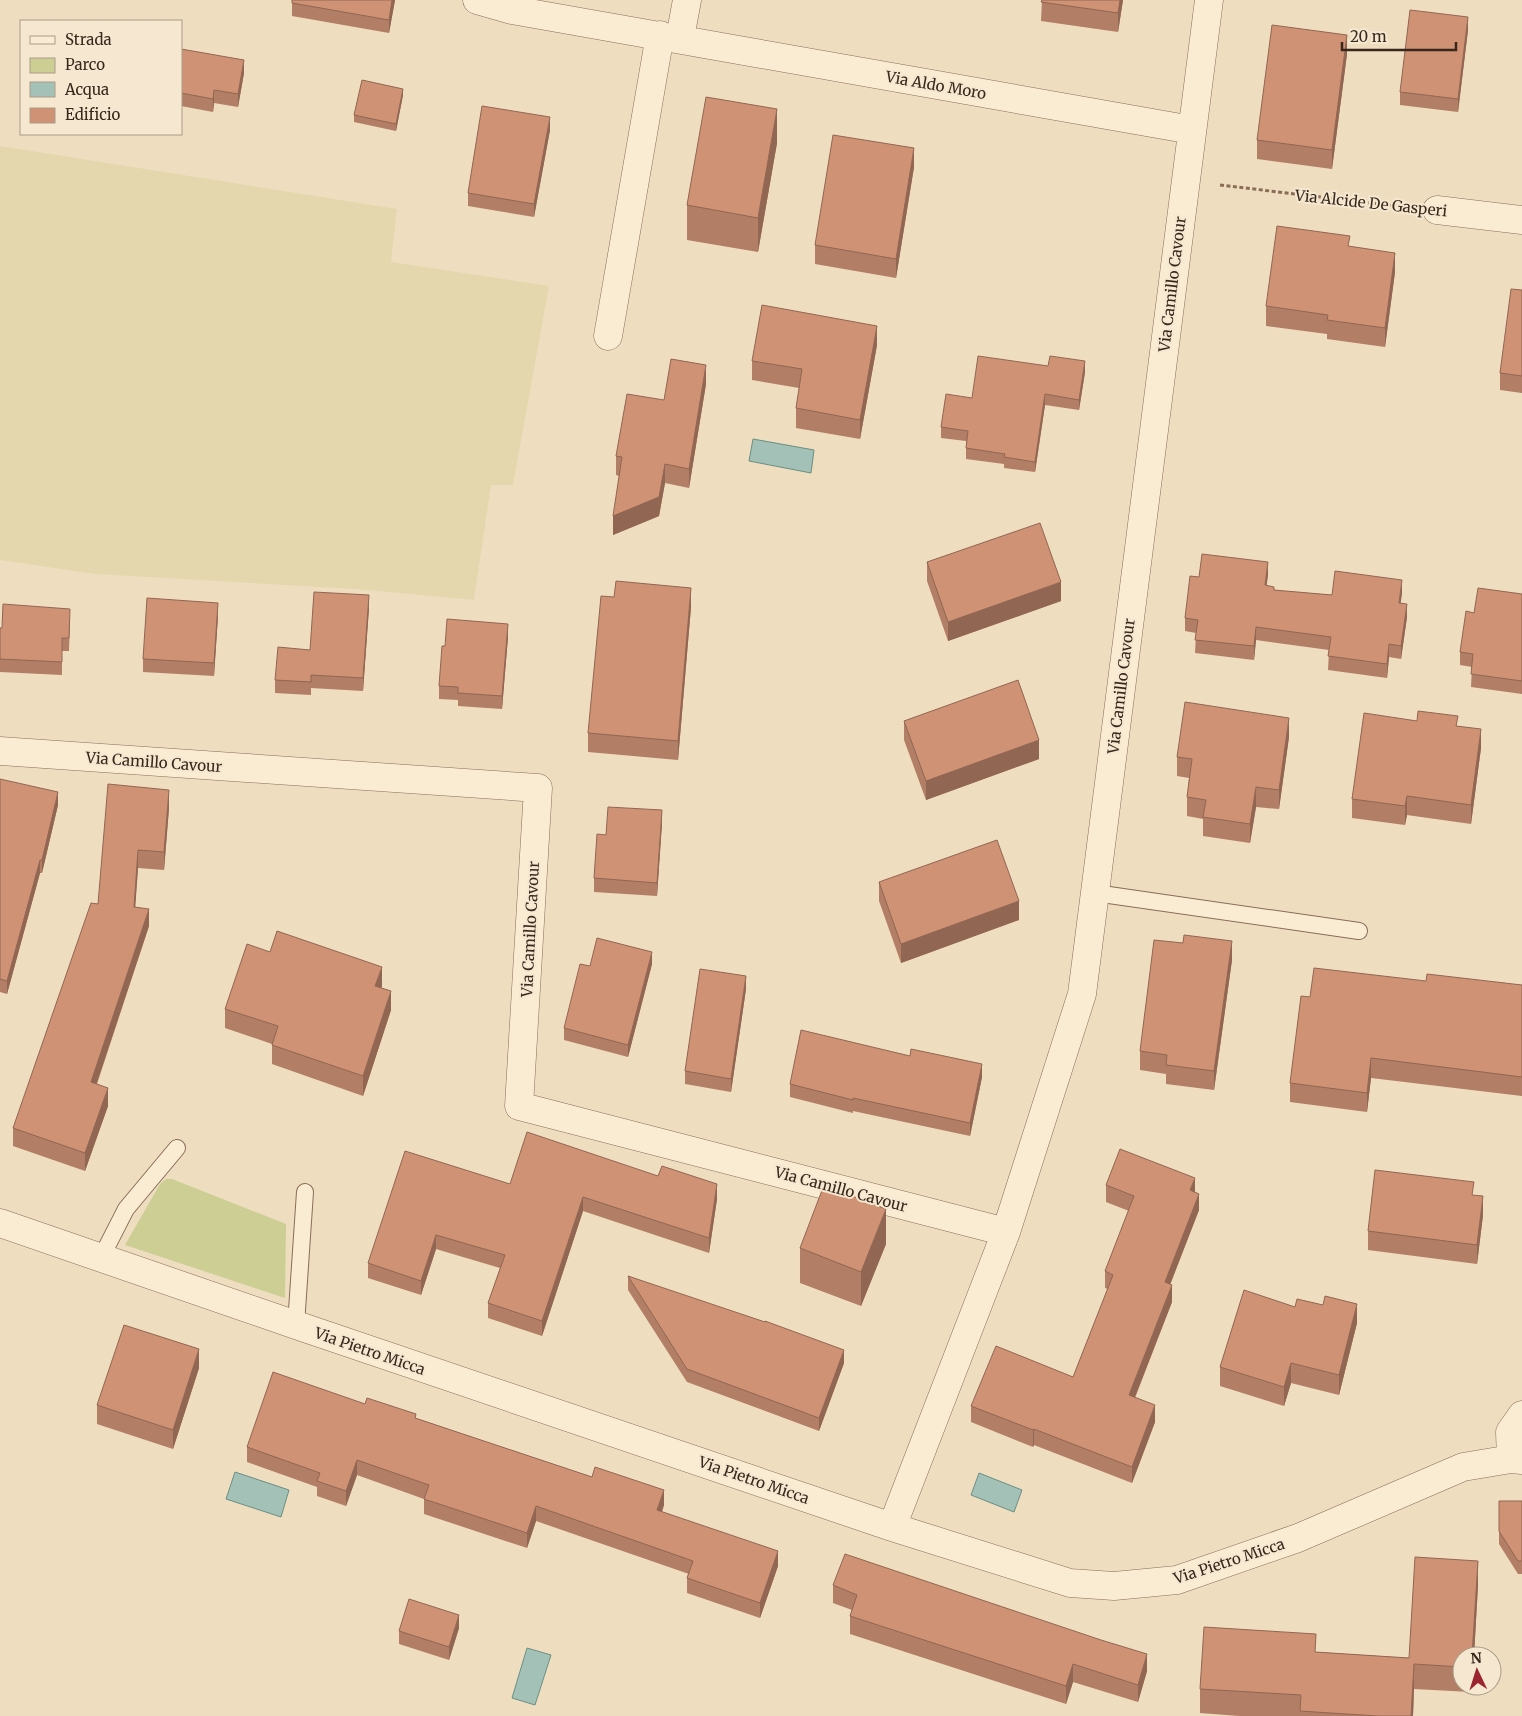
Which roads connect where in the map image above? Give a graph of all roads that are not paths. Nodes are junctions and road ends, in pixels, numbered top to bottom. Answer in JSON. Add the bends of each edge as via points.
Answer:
{"nodes":[{"id":1,"x":476,"y":0,"type":"edge"},
{"id":2,"x":687,"y":0,"type":"edge"},
{"id":3,"x":1209,"y":0,"type":"edge"},
{"id":4,"x":670,"y":37,"type":"junction"},
{"id":5,"x":1192,"y":130,"type":"junction"},
{"id":6,"x":1437,"y":210,"type":"road end"},
{"id":7,"x":1522,"y":220,"type":"edge"},
{"id":8,"x":608,"y":336,"type":"dead end"},
{"id":9,"x":0,"y":751,"type":"edge"},
{"id":10,"x":1095,"y":893,"type":"junction"},
{"id":11,"x":1359,"y":931,"type":"dead end"},
{"id":12,"x":177,"y":1148,"type":"dead end"},
{"id":13,"x":305,"y":1192,"type":"dead end"},
{"id":14,"x":0,"y":1223,"type":"edge"},
{"id":15,"x":1006,"y":1232,"type":"junction"},
{"id":16,"x":101,"y":1258,"type":"junction"},
{"id":17,"x":296,"y":1326,"type":"junction"},
{"id":18,"x":1522,"y":1415,"type":"edge"},
{"id":19,"x":1517,"y":1459,"type":"edge"},
{"id":20,"x":892,"y":1527,"type":"junction"}],
"edges":[{"from":1,"to":4,"type":"street","name":"Via Aldo Moro","via":[[512,10]]},
{"from":2,"to":4,"type":"street"},
{"from":3,"to":5,"type":"street"},
{"from":4,"to":5,"type":"street","name":"Via Aldo Moro"},
{"from":4,"to":8,"type":"street"},
{"from":5,"to":10,"type":"street","name":"Via Camillo Cavour"},
{"from":6,"to":7,"type":"street","name":"Via Alcide De Gasperi"},
{"from":9,"to":15,"type":"street","name":"Via Camillo Cavour","via":[[538,788],[519,1106]]},
{"from":10,"to":11,"type":"lane"},
{"from":10,"to":15,"type":"street","name":"Via Camillo Cavour","via":[[1082,994]]},
{"from":12,"to":16,"type":"lane","via":[[126,1209]]},
{"from":13,"to":17,"type":"lane"},
{"from":14,"to":16,"type":"street","name":"Via Pietro Micca"},
{"from":15,"to":20,"type":"street","name":"Via Camillo Cavour"},
{"from":16,"to":17,"type":"street","name":"Via Pietro Micca"},
{"from":17,"to":20,"type":"street","name":"Via Pietro Micca"},
{"from":18,"to":19,"type":"street","name":"Via Pietro Micca","via":[[1510,1432]]},
{"from":19,"to":20,"type":"street","name":"Via Pietro Micca","via":[[1463,1466],[1298,1538],[1177,1580],[1114,1586],[1070,1583]]}]}
